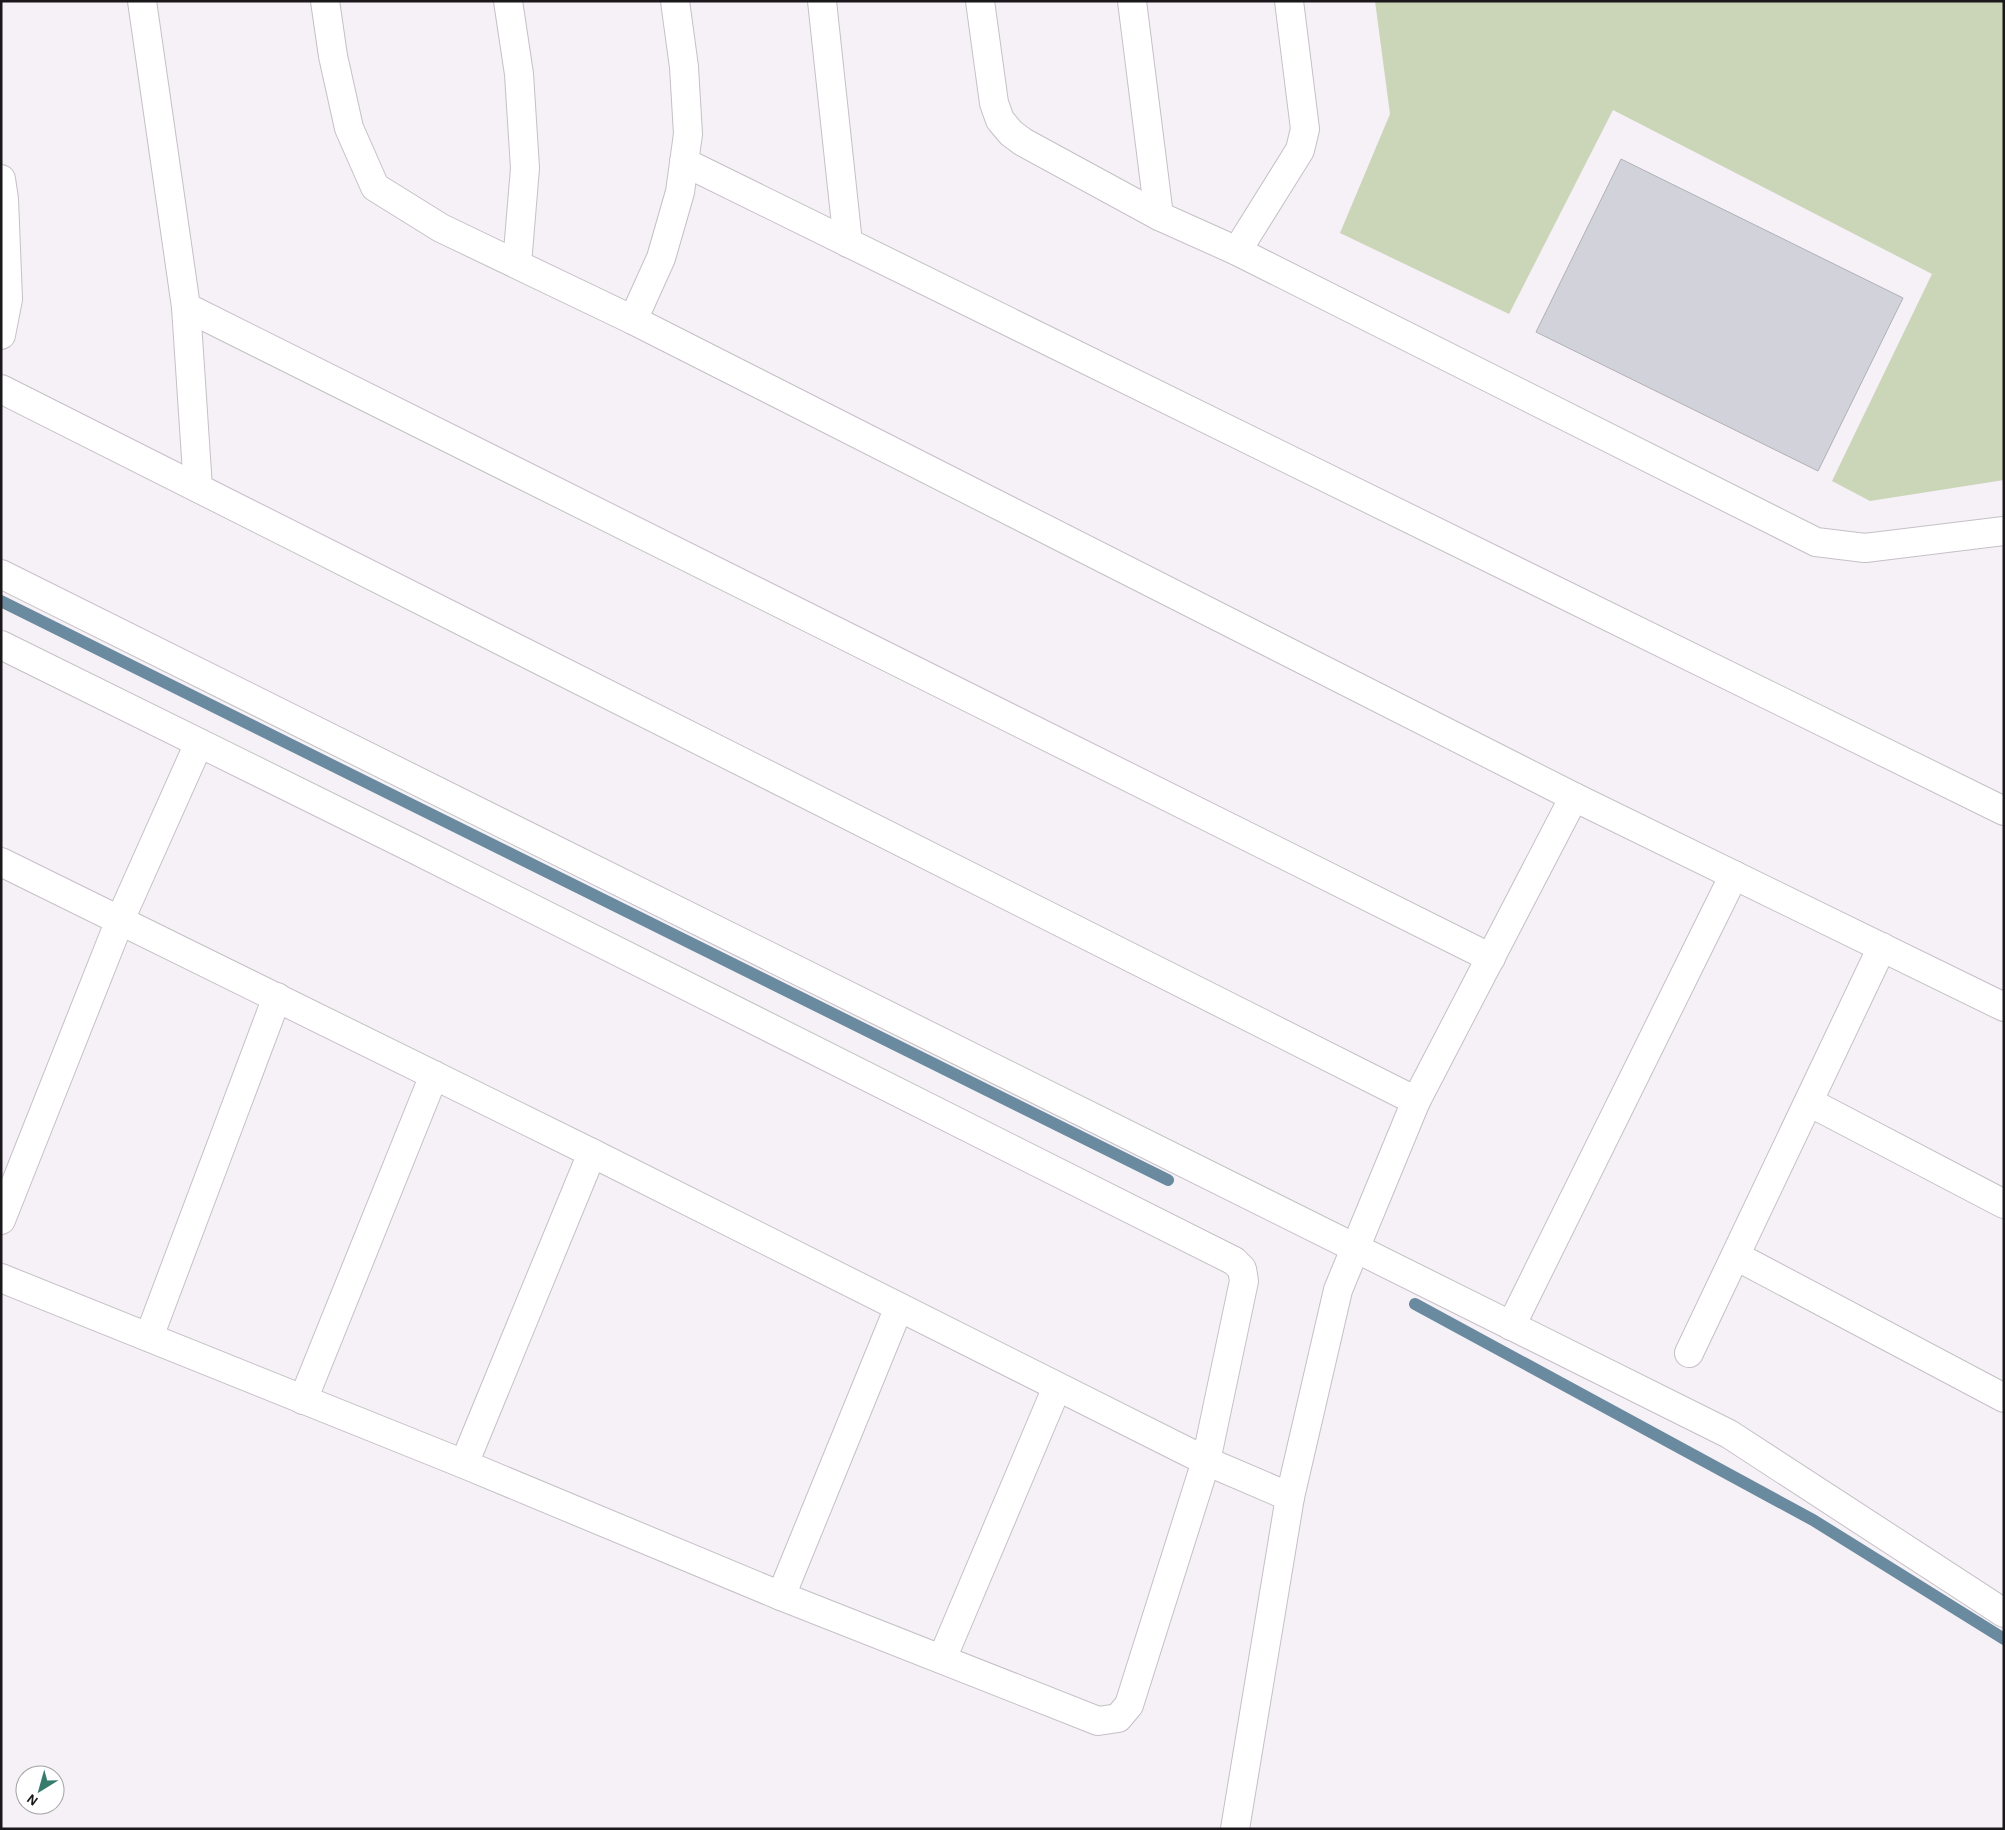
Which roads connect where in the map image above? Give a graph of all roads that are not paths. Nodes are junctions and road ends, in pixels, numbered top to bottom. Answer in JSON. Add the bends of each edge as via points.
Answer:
{"nodes":[{"id":1,"x":142,"y":1,"type":"edge"},
{"id":2,"x":325,"y":1,"type":"edge"},
{"id":3,"x":508,"y":1,"type":"edge"},
{"id":4,"x":674,"y":1,"type":"edge"},
{"id":5,"x":822,"y":1,"type":"edge"},
{"id":6,"x":980,"y":1,"type":"edge"},
{"id":7,"x":1132,"y":1,"type":"edge"},
{"id":8,"x":1289,"y":1,"type":"edge"},
{"id":9,"x":684,"y":162,"type":"junction"},
{"id":10,"x":1,"y":178,"type":"edge"},
{"id":11,"x":1159,"y":216,"type":"junction"},
{"id":12,"x":3,"y":220,"type":"edge"},
{"id":13,"x":848,"y":243,"type":"junction"},
{"id":14,"x":1237,"y":251,"type":"junction"},
{"id":15,"x":517,"y":264,"type":"junction"},
{"id":16,"x":186,"y":307,"type":"junction"},
{"id":17,"x":633,"y":320,"type":"junction"},
{"id":18,"x":1,"y":335,"type":"edge"},
{"id":19,"x":1,"y":389,"type":"edge"},
{"id":20,"x":198,"y":488,"type":"junction"},
{"id":21,"x":2004,"y":531,"type":"edge"},
{"id":22,"x":1,"y":574,"type":"edge"},
{"id":23,"x":1,"y":645,"type":"edge"},
{"id":24,"x":199,"y":743,"type":"junction"},
{"id":25,"x":1574,"y":798,"type":"junction"},
{"id":26,"x":2004,"y":811,"type":"edge"},
{"id":27,"x":1,"y":862,"type":"edge"},
{"id":28,"x":1734,"y":875,"type":"junction"},
{"id":29,"x":120,"y":920,"type":"junction"},
{"id":30,"x":1882,"y":947,"type":"junction"},
{"id":31,"x":1491,"y":958,"type":"junction"},
{"id":32,"x":277,"y":997,"type":"junction"},
{"id":33,"x":2004,"y":1007,"type":"edge"},
{"id":34,"x":434,"y":1075,"type":"junction"},
{"id":35,"x":1416,"y":1101,"type":"junction"},
{"id":36,"x":1809,"y":1102,"type":"junction"},
{"id":37,"x":592,"y":1153,"type":"junction"},
{"id":38,"x":2004,"y":1204,"type":"edge"},
{"id":39,"x":1,"y":1220,"type":"edge"},
{"id":40,"x":1355,"y":1248,"type":"junction"},
{"id":41,"x":1736,"y":1256,"type":"junction"},
{"id":42,"x":1,"y":1278,"type":"edge"},
{"id":43,"x":899,"y":1307,"type":"junction"},
{"id":44,"x":1511,"y":1326,"type":"junction"},
{"id":45,"x":149,"y":1336,"type":"junction"},
{"id":46,"x":1689,"y":1353,"type":"dead end"},
{"id":47,"x":1057,"y":1387,"type":"junction"},
{"id":48,"x":2004,"y":1398,"type":"edge"},
{"id":49,"x":303,"y":1400,"type":"junction"},
{"id":50,"x":1206,"y":1461,"type":"junction"},
{"id":51,"x":464,"y":1464,"type":"junction"},
{"id":52,"x":1290,"y":1497,"type":"junction"},
{"id":53,"x":781,"y":1596,"type":"junction"},
{"id":54,"x":2004,"y":1613,"type":"edge"},
{"id":55,"x":942,"y":1659,"type":"junction"},
{"id":56,"x":1235,"y":1829,"type":"edge"}],
"edges":[{"from":1,"to":16,"type":"street"},
{"from":2,"to":15,"type":"street","via":[[348,128],[375,187],[441,228]]},
{"from":3,"to":15,"type":"street","via":[[518,74],[525,168]]},
{"from":4,"to":9,"type":"street","via":[[684,66],[688,134]]},
{"from":5,"to":13,"type":"street"},
{"from":6,"to":11,"type":"street","via":[[994,103],[1000,120],[1023,142]]},
{"from":7,"to":11,"type":"street"},
{"from":8,"to":14,"type":"street","via":[[1305,129],[1300,150]]},
{"from":9,"to":13,"type":"street"},
{"from":9,"to":17,"type":"street","via":[[680,192],[662,258]]},
{"from":10,"to":12,"type":"street"},
{"from":11,"to":14,"type":"street"},
{"from":12,"to":18,"type":"street","via":[[8,299]]},
{"from":13,"to":26,"type":"street"},
{"from":14,"to":21,"type":"street","via":[[1816,542],[1865,548]]},
{"from":15,"to":17,"type":"street"},
{"from":16,"to":20,"type":"street"},
{"from":16,"to":31,"type":"street"},
{"from":17,"to":25,"type":"street"},
{"from":19,"to":20,"type":"street"},
{"from":20,"to":35,"type":"street"},
{"from":22,"to":40,"type":"street"},
{"from":23,"to":24,"type":"street"},
{"from":24,"to":29,"type":"street"},
{"from":24,"to":50,"type":"street","via":[[1234,1261],[1242,1269],[1244,1281]]},
{"from":25,"to":28,"type":"street"},
{"from":25,"to":31,"type":"street"},
{"from":27,"to":29,"type":"street"},
{"from":28,"to":30,"type":"street"},
{"from":28,"to":44,"type":"street"},
{"from":29,"to":32,"type":"street"},
{"from":29,"to":39,"type":"street"},
{"from":30,"to":33,"type":"street"},
{"from":30,"to":36,"type":"street"},
{"from":31,"to":35,"type":"street"},
{"from":32,"to":34,"type":"street"},
{"from":32,"to":45,"type":"street"},
{"from":34,"to":37,"type":"street"},
{"from":34,"to":49,"type":"street"},
{"from":35,"to":40,"type":"street"},
{"from":36,"to":38,"type":"street"},
{"from":36,"to":41,"type":"street"},
{"from":37,"to":43,"type":"street"},
{"from":37,"to":51,"type":"street"},
{"from":40,"to":44,"type":"street"},
{"from":40,"to":52,"type":"street","via":[[1338,1290]]},
{"from":41,"to":46,"type":"street"},
{"from":41,"to":48,"type":"street"},
{"from":42,"to":45,"type":"street"},
{"from":43,"to":47,"type":"street"},
{"from":43,"to":53,"type":"street"},
{"from":44,"to":54,"type":"street","via":[[1729,1434]]},
{"from":45,"to":49,"type":"street"},
{"from":47,"to":50,"type":"street"},
{"from":47,"to":55,"type":"street"},
{"from":49,"to":51,"type":"street"},
{"from":50,"to":52,"type":"street"},
{"from":50,"to":55,"type":"street","via":[[1129,1705],[1118,1718],[1098,1720]]},
{"from":51,"to":53,"type":"street"},
{"from":52,"to":56,"type":"street"},
{"from":53,"to":55,"type":"street"}]}
